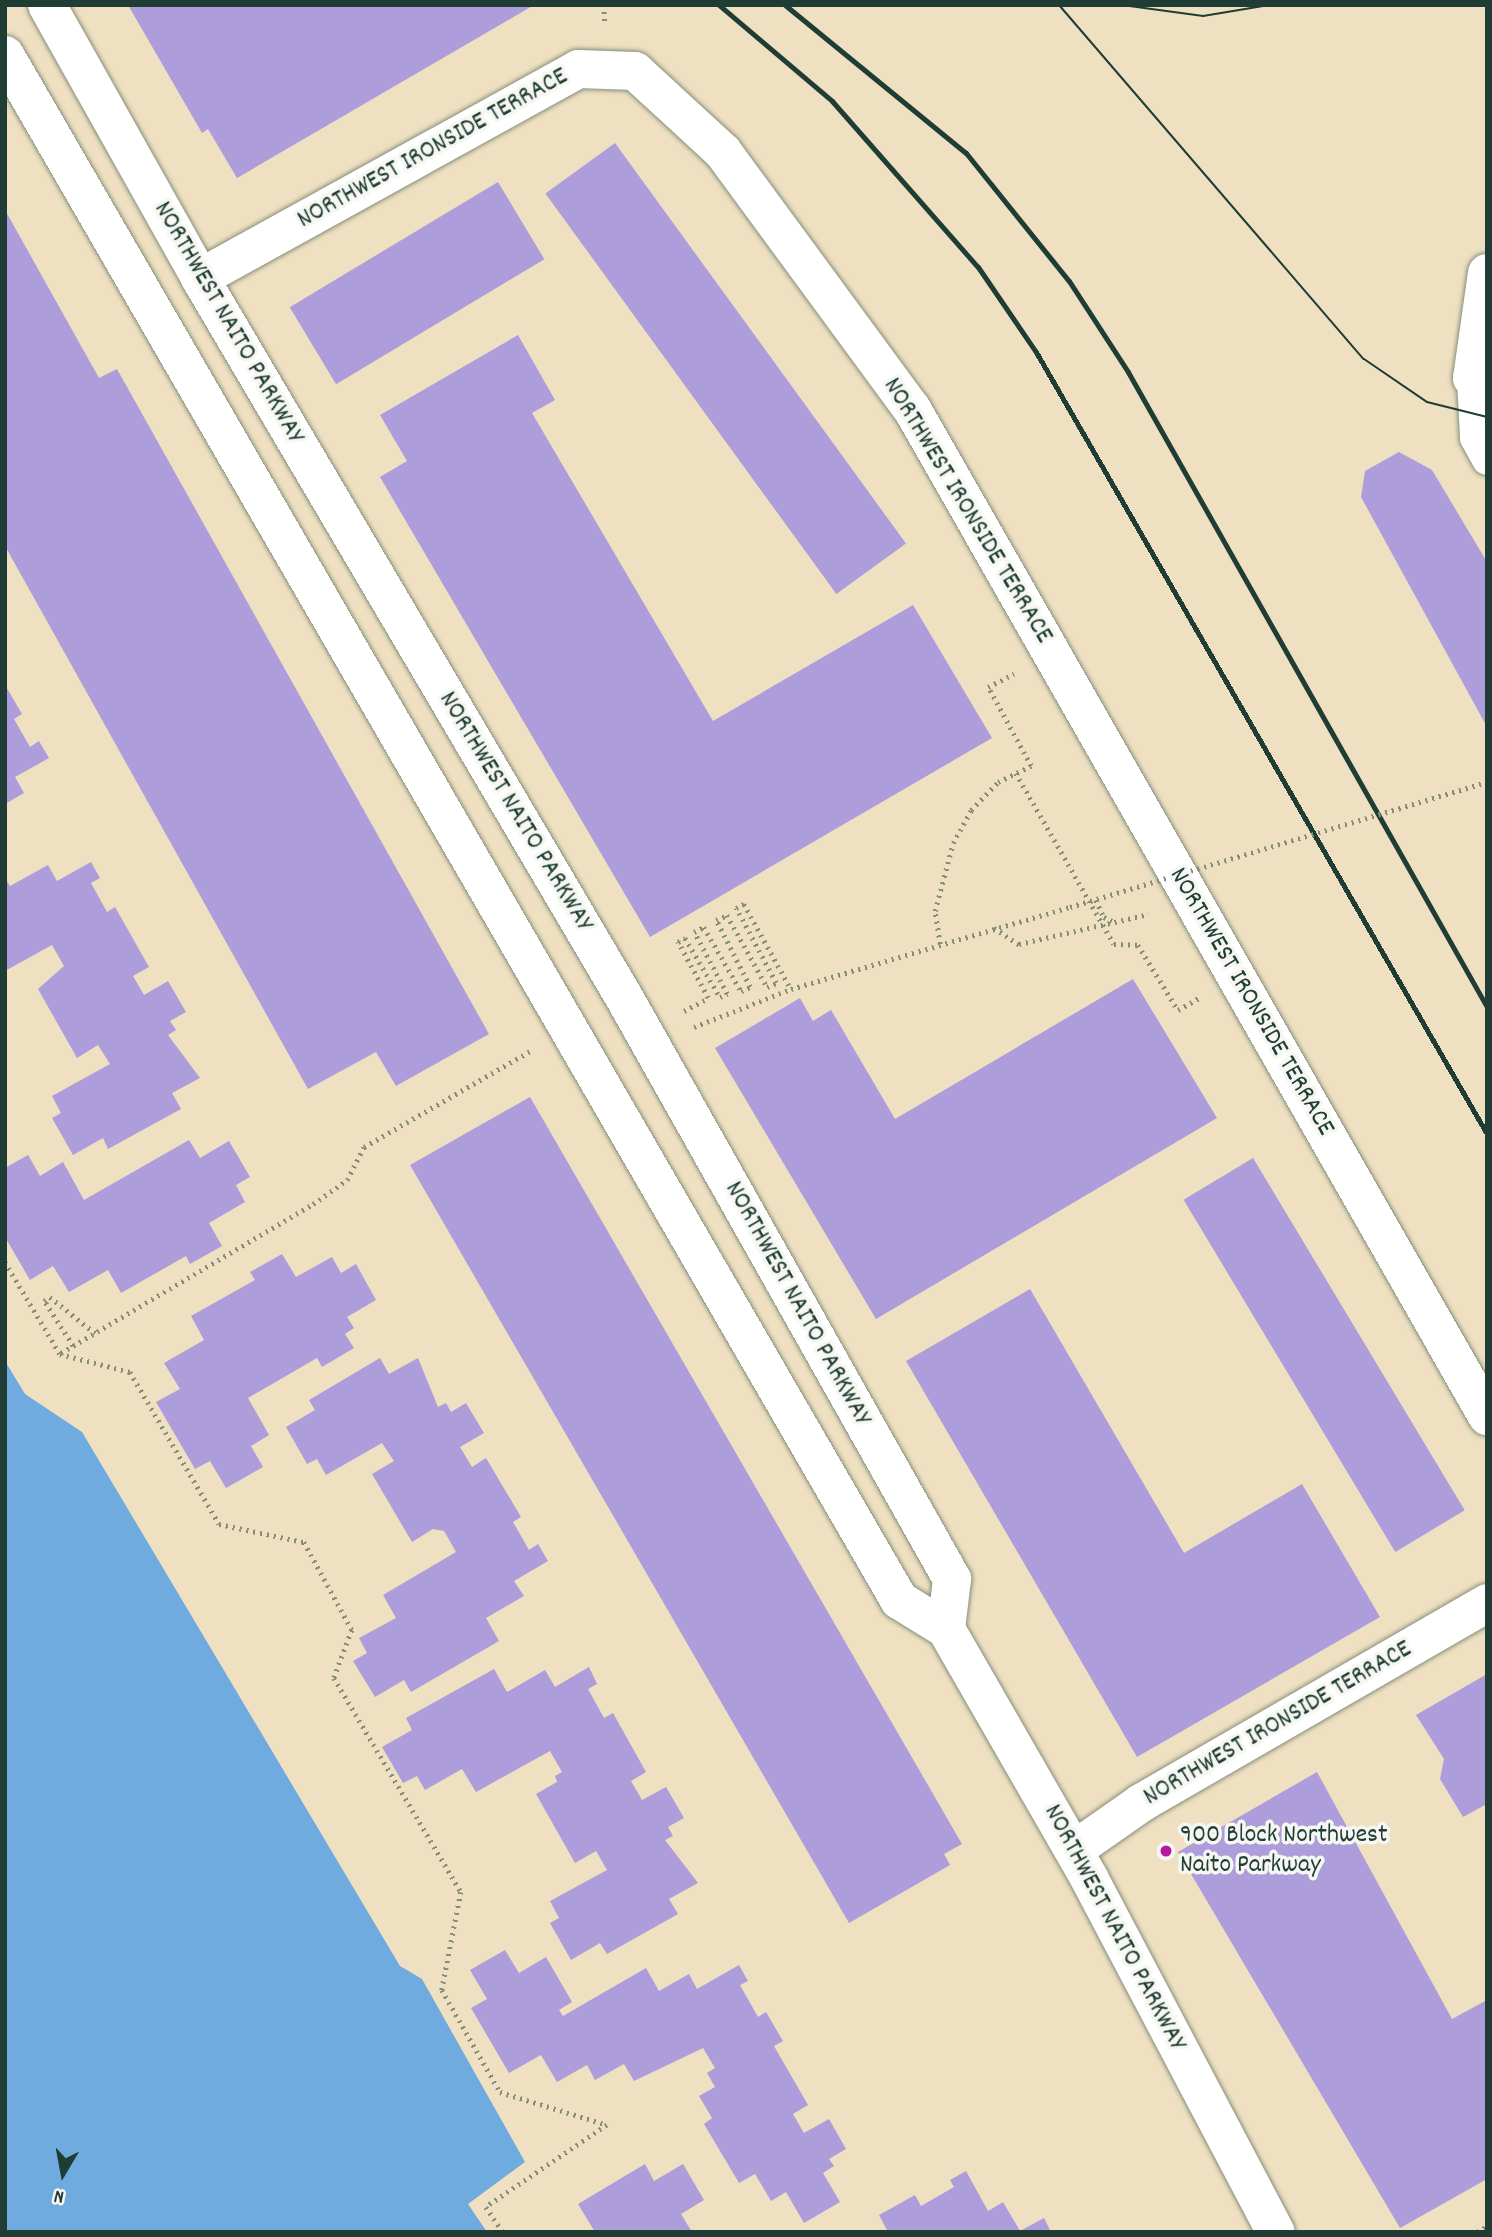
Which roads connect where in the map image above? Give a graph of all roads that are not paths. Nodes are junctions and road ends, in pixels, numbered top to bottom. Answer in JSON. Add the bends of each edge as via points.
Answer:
{"nodes":[{"id":1,"x":47,"y":5,"type":"edge"},
{"id":2,"x":5,"y":55,"type":"edge"},
{"id":3,"x":1487,"y":273,"type":"edge"},
{"id":4,"x":200,"y":278,"type":"junction"},
{"id":5,"x":1480,"y":383,"type":"edge"},
{"id":6,"x":1487,"y":460,"type":"edge"},
{"id":7,"x":1487,"y":1416,"type":"edge"},
{"id":8,"x":1487,"y":1603,"type":"edge"},
{"id":9,"x":946,"y":1629,"type":"junction"},
{"id":10,"x":1074,"y":1850,"type":"junction"},
{"id":11,"x":1276,"y":2232,"type":"edge"}],
"edges":[{"from":1,"to":4,"type":"main road","name":"NORTHWEST NAITO PARKWAY"},
{"from":2,"to":9,"type":"main road","name":"NORTHWEST NAITO PARKWAY","via":[[899,1601]]},
{"from":3,"to":5,"type":"main road"},
{"from":4,"to":7,"type":"main road","name":"NORTHWEST IRONSIDE TERRACE","via":[[578,69],[635,71],[723,152],[912,409]]},
{"from":4,"to":9,"type":"main road","name":"NORTHWEST NAITO PARKWAY","via":[[625,999],[952,1579]]},
{"from":5,"to":6,"type":"lane","via":[[1475,438]]},
{"from":8,"to":10,"type":"main road","name":"NORTHWEST IRONSIDE TERRACE","via":[[1141,1803]]},
{"from":9,"to":10,"type":"main road","name":"NORTHWEST NAITO PARKWAY"},
{"from":10,"to":11,"type":"main road","name":"NORTHWEST NAITO PARKWAY"}]}
